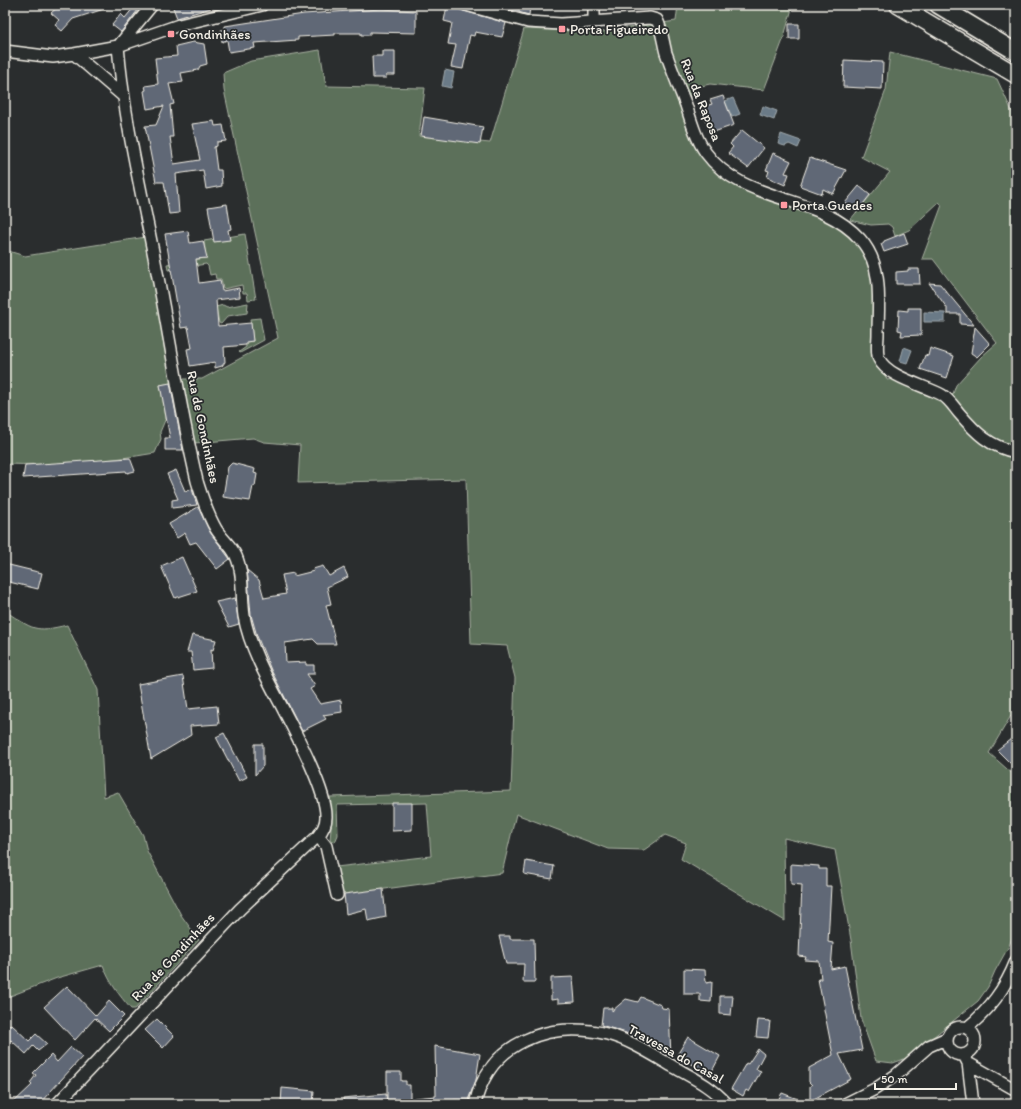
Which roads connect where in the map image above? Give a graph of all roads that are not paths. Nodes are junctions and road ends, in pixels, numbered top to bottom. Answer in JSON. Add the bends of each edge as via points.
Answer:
{"nodes":[{"id":1,"x":152,"y":5,"type":"edge"},
{"id":2,"x":262,"y":5,"type":"edge"},
{"id":3,"x":466,"y":5,"type":"edge"},
{"id":4,"x":594,"y":5,"type":"edge"},
{"id":5,"x":898,"y":5,"type":"edge"},
{"id":6,"x":938,"y":5,"type":"edge"},
{"id":7,"x":594,"y":21,"type":"junction"},
{"id":8,"x":118,"y":46,"type":"junction"},
{"id":9,"x":5,"y":51,"type":"edge"},
{"id":10,"x":1016,"y":52,"type":"edge"},
{"id":11,"x":74,"y":54,"type":"junction"},
{"id":12,"x":1014,"y":74,"type":"edge"},
{"id":13,"x":123,"y":96,"type":"junction"},
{"id":14,"x":1016,"y":452,"type":"edge"},
{"id":15,"x":318,"y":836,"type":"junction"},
{"id":16,"x":337,"y":895,"type":"dead end"},
{"id":17,"x":1016,"y":961,"type":"edge"},
{"id":18,"x":967,"y":1028,"type":"junction"},
{"id":19,"x":947,"y":1038,"type":"junction"},
{"id":20,"x":966,"y":1059,"type":"junction"},
{"id":21,"x":1016,"y":1090,"type":"edge"},
{"id":22,"x":57,"y":1104,"type":"edge"},
{"id":23,"x":475,"y":1104,"type":"edge"},
{"id":24,"x":727,"y":1104,"type":"edge"},
{"id":25,"x":845,"y":1104,"type":"edge"},
{"id":26,"x":972,"y":1104,"type":"edge"}],
"edges":[{"from":1,"to":8,"type":"street"},
{"from":2,"to":8,"type":"street","via":[[179,25]]},
{"from":3,"to":7,"type":"street","name":"Rua da Raposa","via":[[528,22],[561,24]]},
{"from":4,"to":7,"type":"street"},
{"from":5,"to":12,"type":"highway"},
{"from":6,"to":10,"type":"highway"},
{"from":7,"to":14,"type":"street","name":"Rua da Raposa","via":[[650,18],[657,20],[697,136],[706,153],[741,183],[837,219],[857,236],[870,253],[877,273],[878,348],[879,358],[884,367],[944,396],[987,442]]},
{"from":8,"to":11,"type":"street"},
{"from":8,"to":13,"type":"street","name":"Rua de Gondinhães"},
{"from":9,"to":11,"type":"street","via":[[54,56]]},
{"from":11,"to":13,"type":"street"},
{"from":13,"to":15,"type":"street","name":"Rua de Gondinhães","via":[[197,481],[208,513],[239,563],[244,616],[252,640],[321,792],[326,816],[324,828]]},
{"from":15,"to":16,"type":"street","via":[[326,846]]},
{"from":15,"to":22,"type":"street","name":"Rua de Gondinhães","via":[[240,909]]},
{"from":17,"to":18,"type":"street","via":[[1000,995],[983,1015]]},
{"from":18,"to":19,"type":"street","via":[[955,1028]]},
{"from":18,"to":20,"type":"street","via":[[973,1033],[975,1044]]},
{"from":19,"to":20,"type":"street","via":[[950,1050]]},
{"from":19,"to":25,"type":"street","via":[[928,1046],[896,1075]]},
{"from":20,"to":21,"type":"street"},
{"from":20,"to":26,"type":"street"},
{"from":23,"to":24,"type":"street","name":"Travessa do Casal","via":[[491,1068],[505,1052],[521,1041],[550,1031],[583,1031],[608,1034],[643,1049],[716,1091]]}]}
